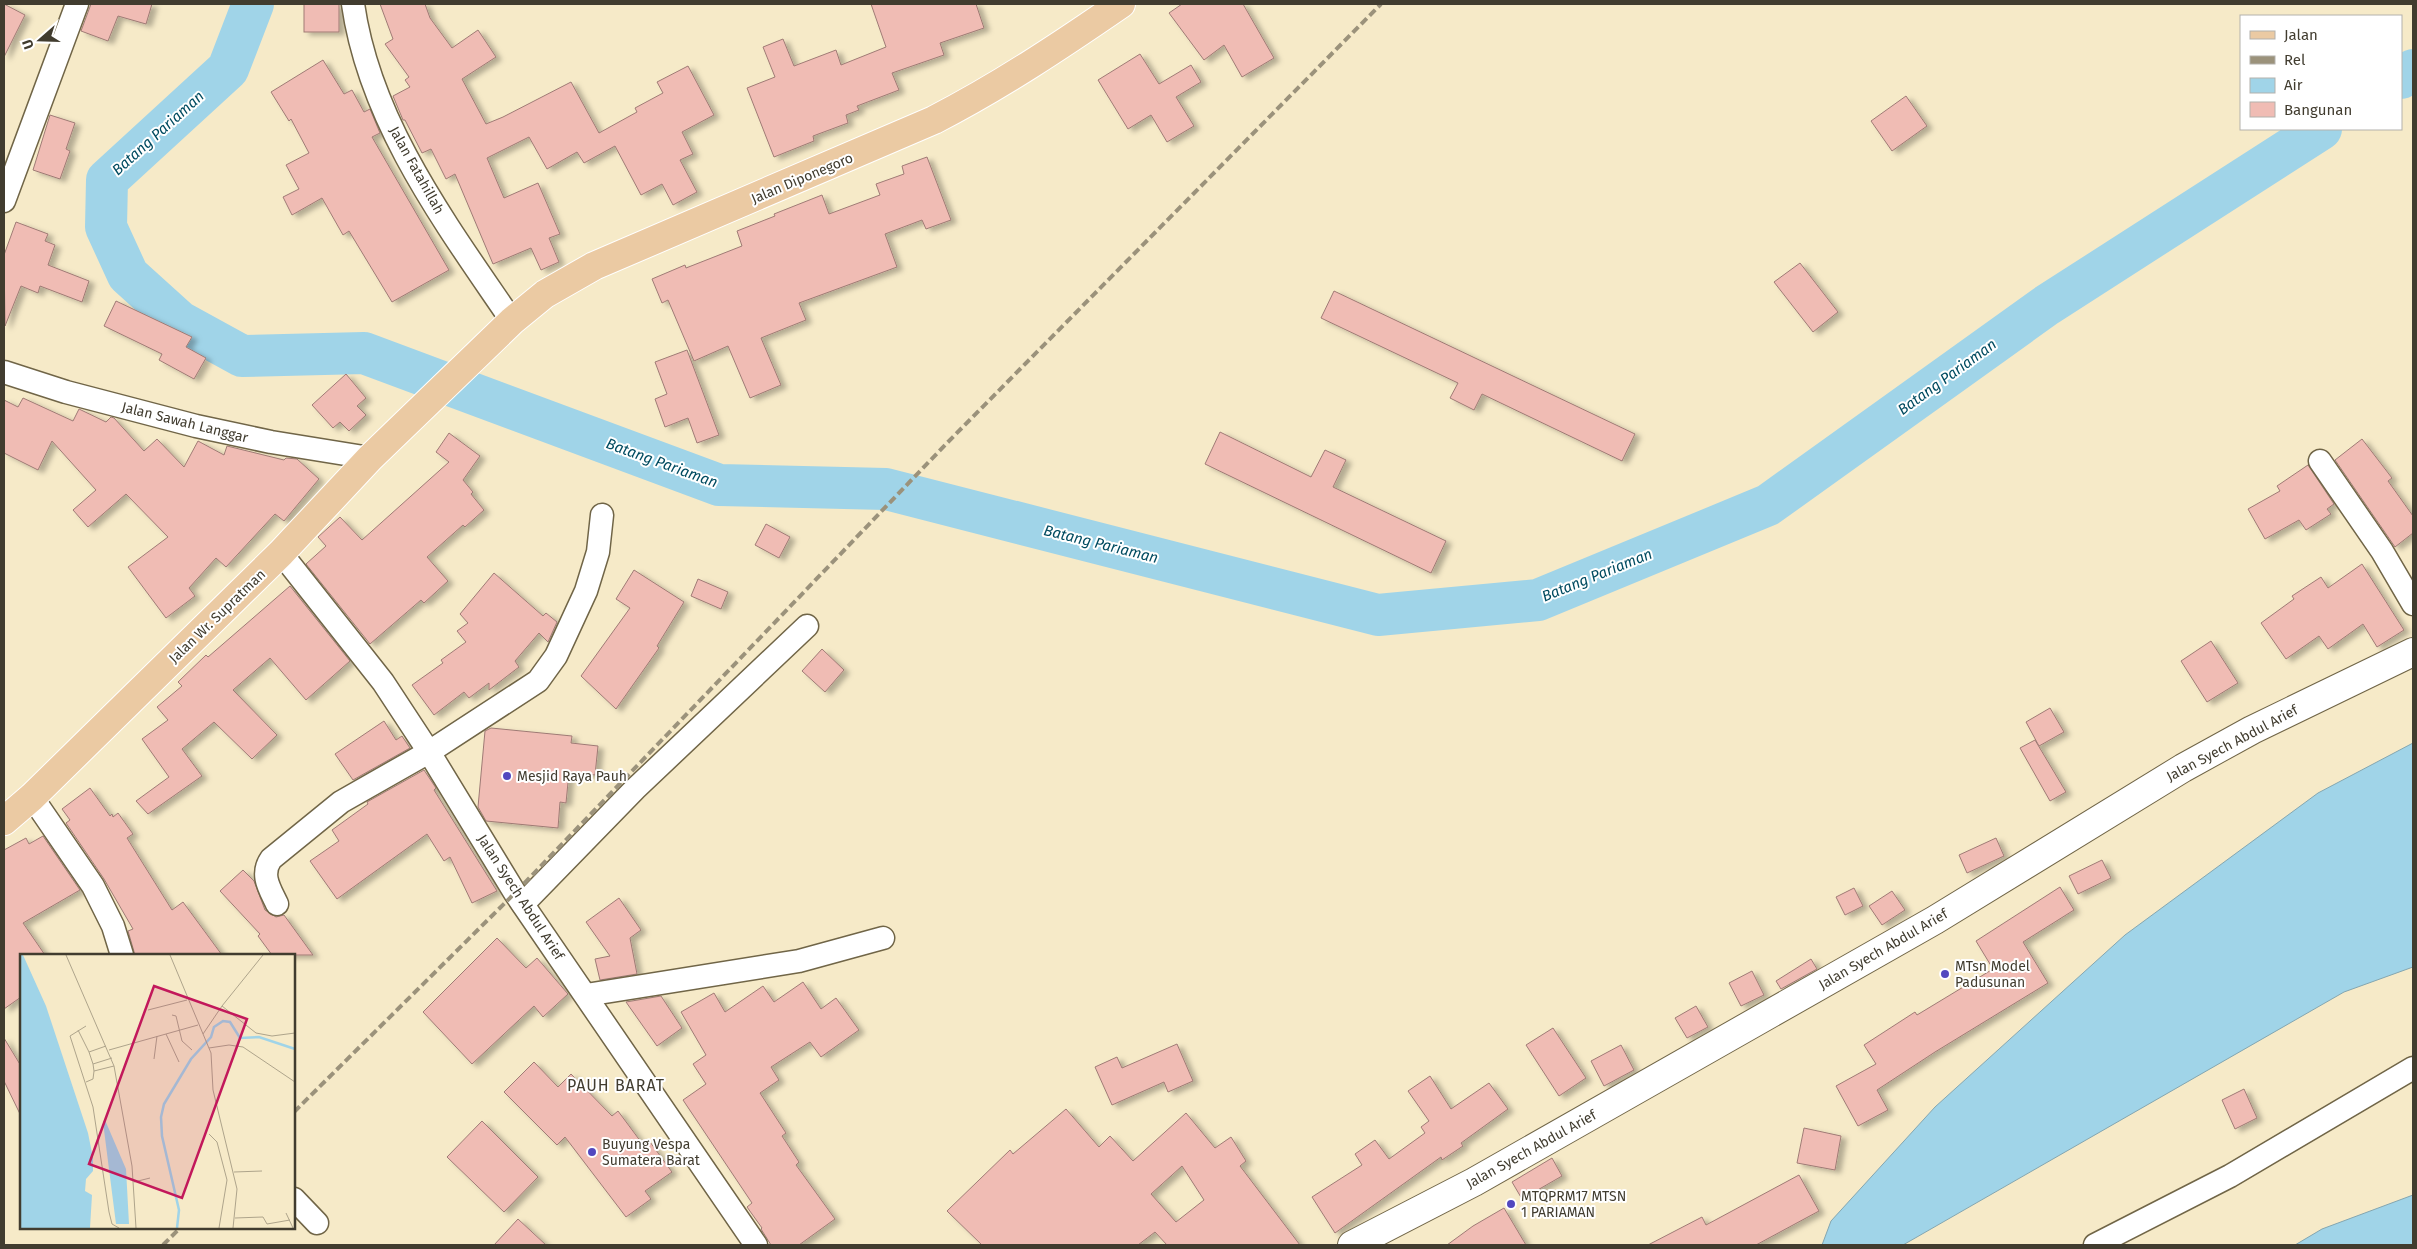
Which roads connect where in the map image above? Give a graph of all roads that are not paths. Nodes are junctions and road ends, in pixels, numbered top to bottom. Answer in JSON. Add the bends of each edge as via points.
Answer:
{"nodes":[{"id":1,"x":76,"y":4,"type":"edge"},
{"id":2,"x":353,"y":4,"type":"edge"},
{"id":3,"x":1122,"y":4,"type":"edge"},
{"id":4,"x":4,"y":201,"type":"edge"},
{"id":5,"x":512,"y":321,"type":"junction"},
{"id":6,"x":4,"y":372,"type":"edge"},
{"id":7,"x":424,"y":406,"type":"joint"},
{"id":8,"x":370,"y":458,"type":"junction"},
{"id":9,"x":2320,"y":461,"type":"dead end"},
{"id":10,"x":602,"y":515,"type":"dead end"},
{"id":11,"x":281,"y":553,"type":"junction"},
{"id":12,"x":2413,"y":604,"type":"edge"},
{"id":13,"x":807,"y":626,"type":"dead end"},
{"id":14,"x":2413,"y":652,"type":"edge"},
{"id":15,"x":429,"y":752,"type":"junction"},
{"id":16,"x":32,"y":797,"type":"junction"},
{"id":17,"x":4,"y":821,"type":"edge"},
{"id":18,"x":277,"y":904,"type":"dead end"},
{"id":19,"x":523,"y":904,"type":"junction"},
{"id":20,"x":883,"y":938,"type":"dead end"},
{"id":21,"x":122,"y":954,"type":"edge"},
{"id":22,"x":586,"y":995,"type":"junction"},
{"id":23,"x":2413,"y":1068,"type":"edge"},
{"id":24,"x":295,"y":1200,"type":"edge"},
{"id":25,"x":317,"y":1223,"type":"dead end"},
{"id":26,"x":756,"y":1245,"type":"edge"},
{"id":27,"x":1352,"y":1245,"type":"edge"},
{"id":28,"x":2095,"y":1245,"type":"edge"}],
"edges":[{"from":1,"to":4,"type":"street"},
{"from":2,"to":5,"type":"street","name":"Jalan Fatahillah","via":[[365,58],[381,102],[410,163]]},
{"from":3,"to":5,"type":"main road","name":"Jalan Diponegoro","via":[[1039,60],[934,120],[594,266],[545,294]]},
{"from":5,"to":7,"type":"main road","name":"Jalan Diponegoro"},
{"from":6,"to":8,"type":"street","name":"Jalan Sawah Langgar","via":[[196,426]]},
{"from":7,"to":8,"type":"main road","name":"Jalan Wr. Supratman"},
{"from":8,"to":11,"type":"main road","name":"Jalan Wr. Supratman"},
{"from":9,"to":12,"type":"street","via":[[2382,550]]},
{"from":10,"to":15,"type":"street","via":[[598,552],[586,591],[546,672],[532,686]]},
{"from":11,"to":15,"type":"street","name":"Jalan Syech Abdul Arief","via":[[383,682]]},
{"from":11,"to":16,"type":"main road","name":"Jalan Wr. Supratman"},
{"from":13,"to":19,"type":"street","via":[[635,789]]},
{"from":14,"to":27,"type":"street","name":"Jalan Syech Abdul Arief","via":[[2252,730],[2182,768],[1936,920],[1474,1182]]},
{"from":15,"to":18,"type":"street","via":[[341,802],[271,859],[265,873]]},
{"from":15,"to":19,"type":"street","name":"Jalan Syech Abdul Arief"},
{"from":16,"to":17,"type":"main road","name":"Jalan Wr. Supratman"},
{"from":16,"to":21,"type":"street","via":[[93,886],[114,926]]},
{"from":19,"to":22,"type":"street","name":"Jalan Syech Abdul Arief"},
{"from":20,"to":22,"type":"street","via":[[799,961]]},
{"from":22,"to":26,"type":"street","name":"Jalan Syech Abdul Arief"},
{"from":23,"to":28,"type":"street","via":[[2230,1176]]},
{"from":24,"to":25,"type":"street"}]}
